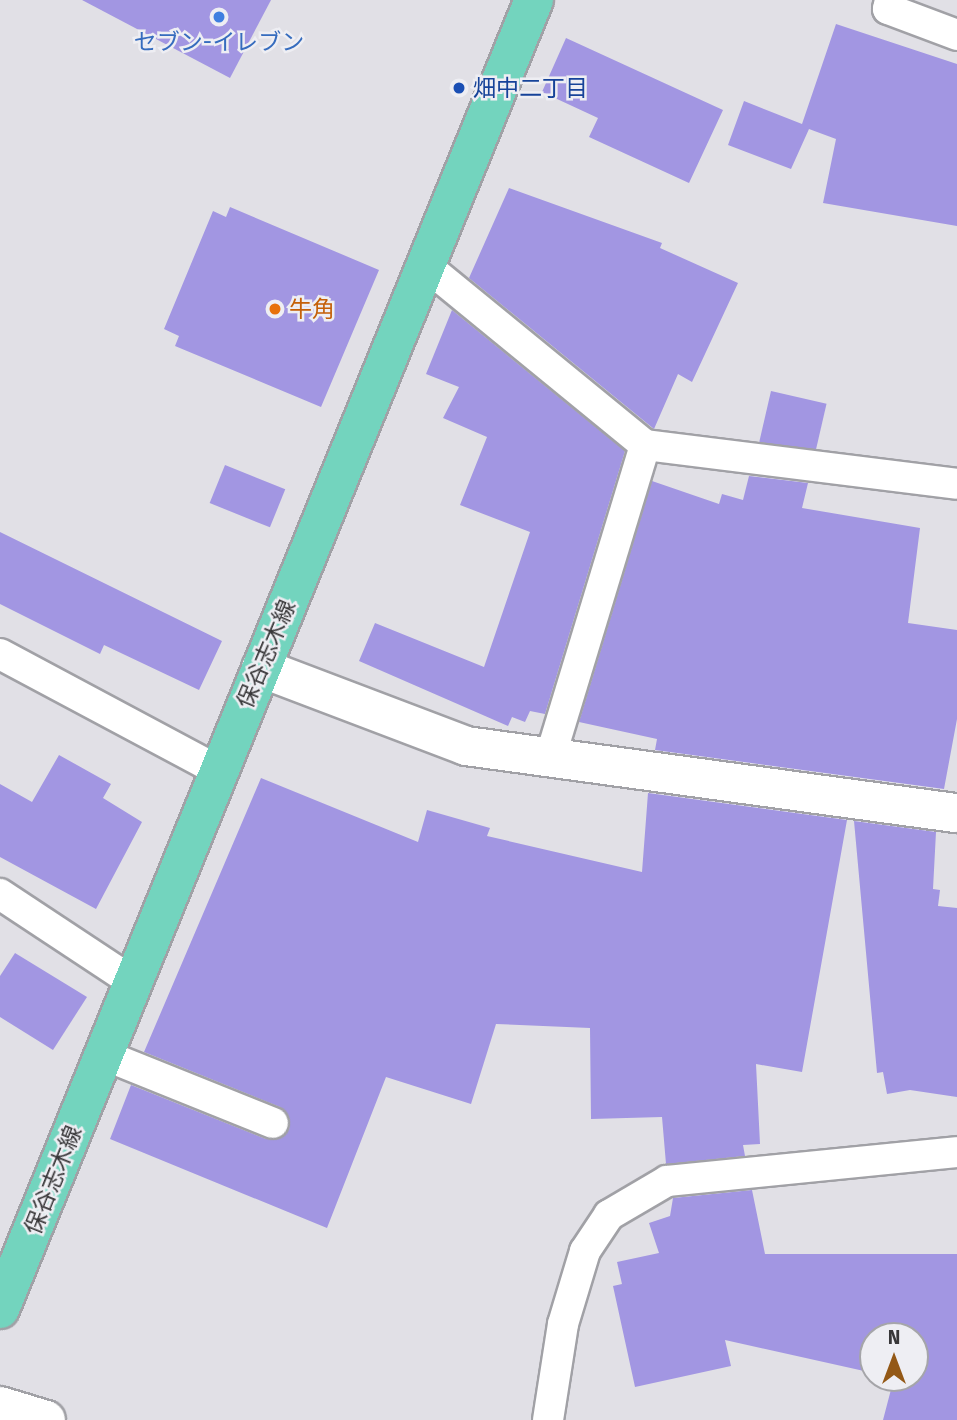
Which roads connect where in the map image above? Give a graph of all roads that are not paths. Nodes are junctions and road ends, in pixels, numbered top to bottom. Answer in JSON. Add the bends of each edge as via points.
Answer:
{"nodes":[{"id":1,"x":534,"y":0,"type":"edge"},
{"id":2,"x":890,"y":0,"type":"edge"},
{"id":3,"x":957,"y":35,"type":"edge"},
{"id":4,"x":425,"y":265,"type":"junction"},
{"id":5,"x":645,"y":445,"type":"junction"},
{"id":6,"x":957,"y":484,"type":"edge"},
{"id":7,"x":0,"y":654,"type":"edge"},
{"id":8,"x":261,"y":668,"type":"junction"},
{"id":9,"x":550,"y":758,"type":"junction"},
{"id":10,"x":217,"y":770,"type":"junction"},
{"id":11,"x":957,"y":813,"type":"edge"},
{"id":12,"x":0,"y":894,"type":"edge"},
{"id":13,"x":133,"y":982,"type":"junction"},
{"id":14,"x":104,"y":1055,"type":"junction"},
{"id":15,"x":272,"y":1123,"type":"dead end"},
{"id":16,"x":957,"y":1152,"type":"edge"},
{"id":17,"x":0,"y":1309,"type":"edge"},
{"id":18,"x":0,"y":1406,"type":"edge"},
{"id":19,"x":46,"y":1420,"type":"edge"},
{"id":20,"x":548,"y":1420,"type":"edge"}],
"edges":[{"from":1,"to":4,"type":"main road","name":"保谷志木線"},
{"from":2,"to":3,"type":"lane","via":[[888,9]]},
{"from":4,"to":5,"type":"lane"},
{"from":4,"to":8,"type":"main road","name":"保谷志木線"},
{"from":5,"to":6,"type":"lane"},
{"from":5,"to":9,"type":"lane"},
{"from":7,"to":10,"type":"lane"},
{"from":8,"to":9,"type":"street","via":[[466,746]]},
{"from":8,"to":10,"type":"main road","name":"保谷志木線"},
{"from":9,"to":11,"type":"street"},
{"from":10,"to":13,"type":"main road","name":"保谷志木線"},
{"from":12,"to":13,"type":"lane"},
{"from":13,"to":14,"type":"main road","name":"保谷志木線"},
{"from":14,"to":15,"type":"lane"},
{"from":14,"to":17,"type":"main road","name":"保谷志木線"},
{"from":16,"to":20,"type":"lane","via":[[667,1181],[609,1215],[577,1275]]},
{"from":18,"to":19,"type":"street"}]}
